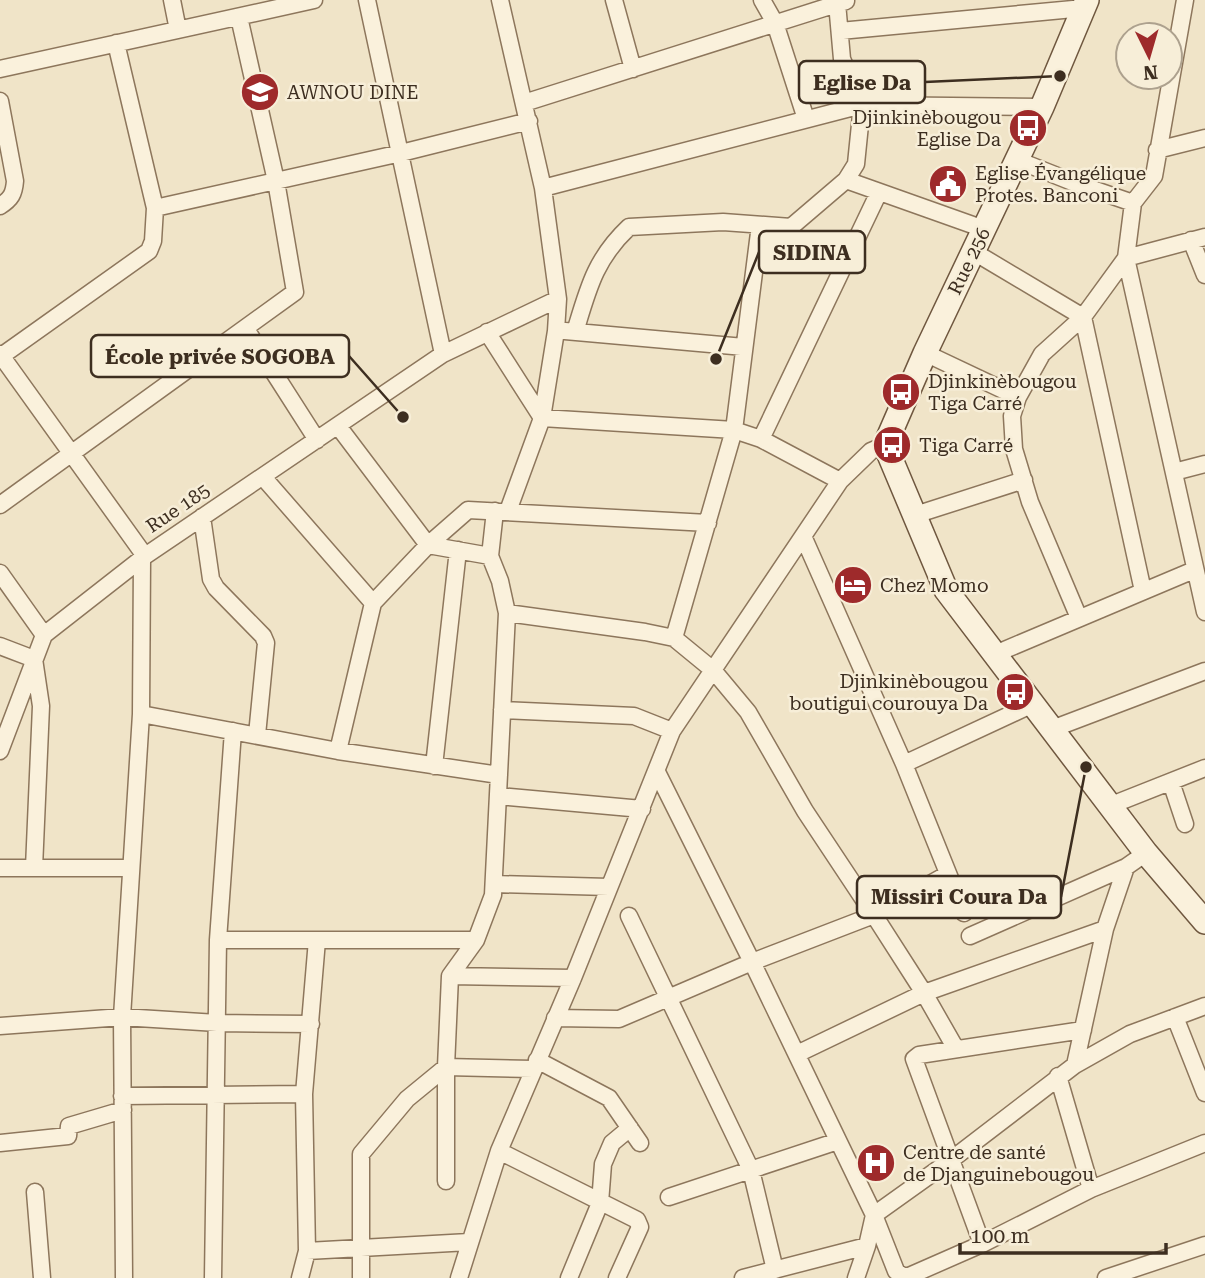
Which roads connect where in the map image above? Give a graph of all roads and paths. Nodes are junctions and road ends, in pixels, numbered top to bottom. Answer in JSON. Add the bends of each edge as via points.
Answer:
{"nodes":[{"id":1,"x":172,"y":0,"type":"edge"},
{"id":2,"x":314,"y":0,"type":"edge"},
{"id":3,"x":368,"y":0,"type":"edge"},
{"id":4,"x":500,"y":0,"type":"edge"},
{"id":5,"x":614,"y":0,"type":"edge"},
{"id":6,"x":762,"y":0,"type":"edge"},
{"id":7,"x":1185,"y":0,"type":"edge"},
{"id":8,"x":843,"y":2,"type":"edge"},
{"id":9,"x":1086,"y":4,"type":"edge"},
{"id":10,"x":239,"y":17,"type":"junction"},
{"id":11,"x":775,"y":23,"type":"junction"},
{"id":12,"x":178,"y":30,"type":"junction"},
{"id":13,"x":840,"y":30,"type":"junction"},
{"id":14,"x":116,"y":43,"type":"junction"},
{"id":15,"x":0,"y":69,"type":"edge"},
{"id":16,"x":633,"y":69,"type":"junction"},
{"id":17,"x":0,"y":101,"type":"edge"},
{"id":18,"x":524,"y":103,"type":"junction"},
{"id":19,"x":862,"y":105,"type":"junction"},
{"id":20,"x":1042,"y":107,"type":"junction"},
{"id":21,"x":806,"y":119,"type":"junction"},
{"id":22,"x":529,"y":121,"type":"junction"},
{"id":23,"x":1205,"y":138,"type":"edge"},
{"id":24,"x":1157,"y":150,"type":"junction"},
{"id":25,"x":401,"y":153,"type":"junction"},
{"id":26,"x":1017,"y":160,"type":"junction"},
{"id":27,"x":846,"y":180,"type":"junction"},
{"id":28,"x":276,"y":181,"type":"junction"},
{"id":29,"x":543,"y":188,"type":"junction"},
{"id":30,"x":879,"y":192,"type":"junction"},
{"id":31,"x":1133,"y":203,"type":"junction"},
{"id":32,"x":0,"y":206,"type":"edge"},
{"id":33,"x":155,"y":208,"type":"junction"},
{"id":34,"x":760,"y":225,"type":"junction"},
{"id":35,"x":985,"y":229,"type":"junction"},
{"id":36,"x":1198,"y":238,"type":"edge"},
{"id":37,"x":974,"y":252,"type":"junction"},
{"id":38,"x":1126,"y":258,"type":"junction"},
{"id":39,"x":1205,"y":275,"type":"edge"},
{"id":40,"x":558,"y":299,"type":"junction"},
{"id":41,"x":1083,"y":317,"type":"junction"},
{"id":42,"x":246,"y":328,"type":"junction"},
{"id":43,"x":556,"y":331,"type":"junction"},
{"id":44,"x":487,"y":332,"type":"junction"},
{"id":45,"x":575,"y":332,"type":"junction"},
{"id":46,"x":744,"y":347,"type":"junction"},
{"id":47,"x":925,"y":353,"type":"junction"},
{"id":48,"x":443,"y":354,"type":"junction"},
{"id":49,"x":0,"y":356,"type":"edge"},
{"id":50,"x":1018,"y":397,"type":"junction"},
{"id":51,"x":542,"y":418,"type":"junction"},
{"id":52,"x":338,"y":426,"type":"junction"},
{"id":53,"x":734,"y":430,"type":"junction"},
{"id":54,"x":761,"y":439,"type":"junction"},
{"id":55,"x":317,"y":440,"type":"junction"},
{"id":56,"x":885,"y":444,"type":"junction"},
{"id":57,"x":71,"y":454,"type":"junction"},
{"id":58,"x":1205,"y":464,"type":"edge"},
{"id":59,"x":1174,"y":472,"type":"junction"},
{"id":60,"x":263,"y":477,"type":"junction"},
{"id":61,"x":1024,"y":480,"type":"junction"},
{"id":62,"x":840,"y":481,"type":"junction"},
{"id":63,"x":0,"y":506,"type":"edge"},
{"id":64,"x":502,"y":511,"type":"junction"},
{"id":65,"x":915,"y":515,"type":"junction"},
{"id":66,"x":202,"y":517,"type":"junction"},
{"id":67,"x":708,"y":523,"type":"junction"},
{"id":68,"x":803,"y":536,"type":"junction"},
{"id":69,"x":428,"y":545,"type":"junction"},
{"id":70,"x":458,"y":551,"type":"junction"},
{"id":71,"x":490,"y":556,"type":"junction"},
{"id":72,"x":143,"y":557,"type":"junction"},
{"id":73,"x":1194,"y":570,"type":"junction"},
{"id":74,"x":0,"y":573,"type":"edge"},
{"id":75,"x":1143,"y":591,"type":"junction"},
{"id":76,"x":373,"y":603,"type":"junction"},
{"id":77,"x":1205,"y":612,"type":"edge"},
{"id":78,"x":507,"y":613,"type":"junction"},
{"id":79,"x":1079,"y":618,"type":"junction"},
{"id":80,"x":44,"y":635,"type":"junction"},
{"id":81,"x":674,"y":638,"type":"junction"},
{"id":82,"x":0,"y":646,"type":"edge"},
{"id":83,"x":995,"y":654,"type":"junction"},
{"id":84,"x":34,"y":659,"type":"junction"},
{"id":85,"x":713,"y":670,"type":"junction"},
{"id":86,"x":1205,"y":671,"type":"edge"},
{"id":87,"x":1032,"y":704,"type":"junction"},
{"id":88,"x":502,"y":710,"type":"junction"},
{"id":89,"x":141,"y":714,"type":"junction"},
{"id":90,"x":1052,"y":729,"type":"junction"},
{"id":91,"x":233,"y":731,"type":"junction"},
{"id":92,"x":672,"y":731,"type":"junction"},
{"id":93,"x":257,"y":735,"type":"junction"},
{"id":94,"x":0,"y":751,"type":"edge"},
{"id":95,"x":338,"y":751,"type":"junction"},
{"id":96,"x":904,"y":764,"type":"junction"},
{"id":97,"x":434,"y":765,"type":"junction"},
{"id":98,"x":1205,"y":768,"type":"edge"},
{"id":99,"x":657,"y":772,"type":"junction"},
{"id":100,"x":499,"y":775,"type":"junction"},
{"id":101,"x":1171,"y":782,"type":"junction"},
{"id":102,"x":498,"y":796,"type":"junction"},
{"id":103,"x":1110,"y":806,"type":"junction"},
{"id":104,"x":642,"y":809,"type":"junction"},
{"id":105,"x":1185,"y":824,"type":"dead end"},
{"id":106,"x":1146,"y":853,"type":"junction"},
{"id":107,"x":1126,"y":867,"type":"junction"},
{"id":108,"x":0,"y":868,"type":"edge"},
{"id":109,"x":34,"y":868,"type":"junction"},
{"id":110,"x":131,"y":868,"type":"junction"},
{"id":111,"x":948,"y":874,"type":"junction"},
{"id":112,"x":494,"y":884,"type":"junction"},
{"id":113,"x":609,"y":887,"type":"junction"},
{"id":114,"x":964,"y":913,"type":"dead end"},
{"id":115,"x":874,"y":915,"type":"junction"},
{"id":116,"x":629,"y":916,"type":"dead end"},
{"id":117,"x":1205,"y":922,"type":"edge"},
{"id":118,"x":1105,"y":929,"type":"junction"},
{"id":119,"x":970,"y":936,"type":"dead end"},
{"id":120,"x":218,"y":940,"type":"junction"},
{"id":121,"x":317,"y":940,"type":"junction"},
{"id":122,"x":477,"y":940,"type":"junction"},
{"id":123,"x":752,"y":962,"type":"junction"},
{"id":124,"x":450,"y":976,"type":"junction"},
{"id":125,"x":573,"y":978,"type":"junction"},
{"id":126,"x":924,"y":993,"type":"junction"},
{"id":127,"x":670,"y":997,"type":"junction"},
{"id":128,"x":1205,"y":1006,"type":"edge"},
{"id":129,"x":122,"y":1017,"type":"junction"},
{"id":130,"x":1175,"y":1017,"type":"junction"},
{"id":131,"x":555,"y":1018,"type":"junction"},
{"id":132,"x":217,"y":1023,"type":"junction"},
{"id":133,"x":311,"y":1024,"type":"junction"},
{"id":134,"x":0,"y":1026,"type":"edge"},
{"id":135,"x":1083,"y":1030,"type":"junction"},
{"id":136,"x":956,"y":1049,"type":"junction"},
{"id":137,"x":797,"y":1054,"type":"junction"},
{"id":138,"x":535,"y":1064,"type":"junction"},
{"id":139,"x":1075,"y":1065,"type":"junction"},
{"id":140,"x":446,"y":1067,"type":"junction"},
{"id":141,"x":1058,"y":1076,"type":"junction"},
{"id":142,"x":216,"y":1093,"type":"junction"},
{"id":143,"x":1205,"y":1093,"type":"edge"},
{"id":144,"x":304,"y":1094,"type":"junction"},
{"id":145,"x":122,"y":1103,"type":"junction"},
{"id":146,"x":631,"y":1128,"type":"junction"},
{"id":147,"x":838,"y":1141,"type":"junction"},
{"id":148,"x":0,"y":1143,"type":"edge"},
{"id":149,"x":640,"y":1143,"type":"dead end"},
{"id":150,"x":1205,"y":1143,"type":"edge"},
{"id":151,"x":499,"y":1151,"type":"junction"},
{"id":152,"x":951,"y":1160,"type":"junction"},
{"id":153,"x":751,"y":1170,"type":"junction"},
{"id":154,"x":446,"y":1181,"type":"dead end"},
{"id":155,"x":1091,"y":1189,"type":"junction"},
{"id":156,"x":35,"y":1192,"type":"dead end"},
{"id":157,"x":669,"y":1197,"type":"dead end"},
{"id":158,"x":600,"y":1203,"type":"junction"},
{"id":159,"x":874,"y":1215,"type":"junction"},
{"id":160,"x":469,"y":1242,"type":"junction"},
{"id":161,"x":982,"y":1244,"type":"junction"},
{"id":162,"x":1205,"y":1245,"type":"edge"},
{"id":163,"x":867,"y":1246,"type":"junction"},
{"id":164,"x":363,"y":1247,"type":"junction"},
{"id":165,"x":307,"y":1251,"type":"junction"},
{"id":166,"x":775,"y":1270,"type":"junction"},
{"id":167,"x":42,"y":1278,"type":"edge"},
{"id":168,"x":124,"y":1278,"type":"edge"},
{"id":169,"x":213,"y":1278,"type":"edge"},
{"id":170,"x":300,"y":1278,"type":"edge"},
{"id":171,"x":362,"y":1278,"type":"edge"},
{"id":172,"x":459,"y":1278,"type":"edge"},
{"id":173,"x":569,"y":1278,"type":"edge"},
{"id":174,"x":617,"y":1278,"type":"edge"},
{"id":175,"x":743,"y":1278,"type":"edge"},
{"id":176,"x":856,"y":1278,"type":"edge"},
{"id":177,"x":1106,"y":1278,"type":"edge"}],
"edges":[{"from":1,"to":12,"type":"street"},
{"from":2,"to":10,"type":"street"},
{"from":3,"to":25,"type":"street"},
{"from":4,"to":18,"type":"street"},
{"from":5,"to":16,"type":"street"},
{"from":6,"to":11,"type":"street"},
{"from":7,"to":24,"type":"street"},
{"from":8,"to":11,"type":"street"},
{"from":8,"to":13,"type":"street"},
{"from":9,"to":13,"type":"street"},
{"from":9,"to":20,"type":"street","name":"Rue 256"},
{"from":10,"to":12,"type":"street"},
{"from":10,"to":28,"type":"street"},
{"from":11,"to":16,"type":"street"},
{"from":11,"to":21,"type":"street"},
{"from":12,"to":14,"type":"street"},
{"from":13,"to":19,"type":"street","via":[[842,59]]},
{"from":14,"to":15,"type":"street"},
{"from":14,"to":33,"type":"street"},
{"from":16,"to":18,"type":"street"},
{"from":17,"to":32,"type":"street","via":[[15,181],[10,199]]},
{"from":18,"to":22,"type":"street"},
{"from":19,"to":20,"type":"street"},
{"from":19,"to":21,"type":"street"},
{"from":19,"to":27,"type":"street","via":[[856,164]]},
{"from":20,"to":26,"type":"street","name":"Rue 256"},
{"from":21,"to":29,"type":"street"},
{"from":22,"to":25,"type":"street"},
{"from":22,"to":29,"type":"street"},
{"from":23,"to":24,"type":"street"},
{"from":24,"to":31,"type":"street","via":[[1154,176]]},
{"from":25,"to":28,"type":"street"},
{"from":25,"to":48,"type":"street"},
{"from":26,"to":31,"type":"street"},
{"from":26,"to":35,"type":"street","name":"Rue 256"},
{"from":27,"to":30,"type":"street"},
{"from":27,"to":34,"type":"street","via":[[791,227]]},
{"from":28,"to":33,"type":"street"},
{"from":28,"to":42,"type":"street","via":[[296,289]]},
{"from":29,"to":40,"type":"street"},
{"from":30,"to":35,"type":"street"},
{"from":30,"to":54,"type":"street"},
{"from":31,"to":38,"type":"street"},
{"from":33,"to":49,"type":"street","via":[[149,250]]},
{"from":34,"to":45,"type":"street","via":[[723,222],[629,227],[612,243],[590,280]]},
{"from":34,"to":46,"type":"street"},
{"from":35,"to":37,"type":"street","name":"Rue 256"},
{"from":36,"to":38,"type":"street"},
{"from":36,"to":39,"type":"street"},
{"from":37,"to":41,"type":"street"},
{"from":37,"to":47,"type":"street","name":"Rue 256"},
{"from":38,"to":41,"type":"street"},
{"from":38,"to":59,"type":"street"},
{"from":40,"to":43,"type":"street"},
{"from":40,"to":44,"type":"street","name":"Rue 185"},
{"from":41,"to":50,"type":"street","via":[[1042,354]]},
{"from":41,"to":75,"type":"street"},
{"from":42,"to":55,"type":"street"},
{"from":42,"to":57,"type":"street"},
{"from":43,"to":45,"type":"street"},
{"from":43,"to":51,"type":"street"},
{"from":44,"to":48,"type":"street","name":"Rue 185"},
{"from":44,"to":51,"type":"street"},
{"from":45,"to":46,"type":"street"},
{"from":46,"to":53,"type":"street"},
{"from":47,"to":50,"type":"street"},
{"from":47,"to":56,"type":"street","name":"Rue 256"},
{"from":48,"to":52,"type":"street","name":"Rue 185"},
{"from":49,"to":57,"type":"street"},
{"from":50,"to":61,"type":"street","via":[[1012,416],[1014,449]]},
{"from":51,"to":53,"type":"street"},
{"from":51,"to":64,"type":"street"},
{"from":52,"to":55,"type":"street","name":"Rue 185"},
{"from":52,"to":69,"type":"street"},
{"from":53,"to":54,"type":"street"},
{"from":53,"to":67,"type":"street"},
{"from":54,"to":62,"type":"street"},
{"from":55,"to":60,"type":"street","name":"Rue 185"},
{"from":56,"to":62,"type":"street"},
{"from":56,"to":65,"type":"street"},
{"from":57,"to":63,"type":"street"},
{"from":57,"to":72,"type":"street"},
{"from":58,"to":59,"type":"street"},
{"from":59,"to":73,"type":"street"},
{"from":60,"to":66,"type":"street","name":"Rue 185"},
{"from":60,"to":76,"type":"street"},
{"from":61,"to":65,"type":"street"},
{"from":61,"to":79,"type":"street"},
{"from":62,"to":68,"type":"street"},
{"from":64,"to":67,"type":"street"},
{"from":64,"to":69,"type":"street","via":[[468,510]]},
{"from":64,"to":71,"type":"street"},
{"from":65,"to":83,"type":"street","via":[[946,590]]},
{"from":66,"to":72,"type":"street","name":"Rue 185"},
{"from":66,"to":93,"type":"street","via":[[211,579],[266,643]]},
{"from":67,"to":81,"type":"street"},
{"from":68,"to":85,"type":"street"},
{"from":68,"to":96,"type":"street"},
{"from":69,"to":70,"type":"street"},
{"from":69,"to":76,"type":"street"},
{"from":70,"to":71,"type":"street"},
{"from":70,"to":97,"type":"street"},
{"from":71,"to":78,"type":"street"},
{"from":72,"to":80,"type":"street","name":"Rue 185"},
{"from":72,"to":89,"type":"street"},
{"from":73,"to":75,"type":"street"},
{"from":73,"to":77,"type":"street"},
{"from":74,"to":80,"type":"street"},
{"from":75,"to":79,"type":"street"},
{"from":76,"to":95,"type":"street"},
{"from":78,"to":81,"type":"street"},
{"from":78,"to":88,"type":"street"},
{"from":79,"to":83,"type":"street"},
{"from":80,"to":84,"type":"street","name":"Rue 185"},
{"from":81,"to":85,"type":"street"},
{"from":82,"to":84,"type":"street"},
{"from":83,"to":87,"type":"street"},
{"from":84,"to":94,"type":"street","name":"Rue 185"},
{"from":84,"to":109,"type":"street","via":[[41,706]]},
{"from":85,"to":92,"type":"street"},
{"from":85,"to":115,"type":"street","via":[[748,712],[805,811]]},
{"from":86,"to":90,"type":"street"},
{"from":87,"to":90,"type":"street"},
{"from":87,"to":96,"type":"street"},
{"from":88,"to":92,"type":"street","via":[[634,716]]},
{"from":88,"to":100,"type":"street"},
{"from":89,"to":91,"type":"street"},
{"from":89,"to":110,"type":"street"},
{"from":90,"to":103,"type":"street"},
{"from":91,"to":93,"type":"street"},
{"from":91,"to":120,"type":"street"},
{"from":92,"to":99,"type":"street"},
{"from":93,"to":95,"type":"street"},
{"from":95,"to":97,"type":"street"},
{"from":96,"to":111,"type":"street"},
{"from":97,"to":100,"type":"street"},
{"from":98,"to":101,"type":"street"},
{"from":99,"to":104,"type":"street"},
{"from":99,"to":123,"type":"street"},
{"from":100,"to":102,"type":"street"},
{"from":101,"to":103,"type":"street"},
{"from":101,"to":105,"type":"street"},
{"from":102,"to":104,"type":"street"},
{"from":102,"to":112,"type":"street"},
{"from":103,"to":106,"type":"street"},
{"from":104,"to":113,"type":"street"},
{"from":106,"to":107,"type":"street"},
{"from":106,"to":117,"type":"street"},
{"from":107,"to":118,"type":"street"},
{"from":107,"to":119,"type":"street"},
{"from":108,"to":109,"type":"street"},
{"from":109,"to":110,"type":"street"},
{"from":110,"to":129,"type":"street"},
{"from":111,"to":114,"type":"street"},
{"from":111,"to":115,"type":"street"},
{"from":112,"to":113,"type":"street"},
{"from":112,"to":122,"type":"street"},
{"from":113,"to":125,"type":"street"},
{"from":115,"to":123,"type":"street"},
{"from":115,"to":126,"type":"street"},
{"from":116,"to":127,"type":"street"},
{"from":118,"to":126,"type":"street"},
{"from":118,"to":135,"type":"street"},
{"from":120,"to":121,"type":"street"},
{"from":120,"to":132,"type":"street"},
{"from":121,"to":122,"type":"street"},
{"from":121,"to":133,"type":"street"},
{"from":122,"to":124,"type":"street"},
{"from":123,"to":127,"type":"street"},
{"from":123,"to":137,"type":"street"},
{"from":124,"to":125,"type":"street"},
{"from":124,"to":140,"type":"street"},
{"from":125,"to":131,"type":"street"},
{"from":126,"to":136,"type":"street"},
{"from":126,"to":137,"type":"street"},
{"from":127,"to":131,"type":"street","via":[[619,1019]]},
{"from":127,"to":153,"type":"street"},
{"from":128,"to":130,"type":"street"},
{"from":129,"to":132,"type":"street"},
{"from":129,"to":134,"type":"street"},
{"from":129,"to":145,"type":"street"},
{"from":130,"to":139,"type":"street","via":[[1130,1034]]},
{"from":130,"to":143,"type":"street"},
{"from":131,"to":138,"type":"street"},
{"from":132,"to":133,"type":"street"},
{"from":132,"to":142,"type":"street"},
{"from":133,"to":144,"type":"street"},
{"from":135,"to":136,"type":"street"},
{"from":135,"to":139,"type":"street"},
{"from":136,"to":152,"type":"street","via":[[914,1059]]},
{"from":137,"to":147,"type":"street"},
{"from":138,"to":140,"type":"street"},
{"from":138,"to":146,"type":"street","via":[[609,1098]]},
{"from":138,"to":151,"type":"street"},
{"from":139,"to":141,"type":"street"},
{"from":140,"to":154,"type":"street"},
{"from":140,"to":164,"type":"street","via":[[407,1099],[361,1154]]},
{"from":141,"to":152,"type":"street"},
{"from":141,"to":155,"type":"street"},
{"from":142,"to":144,"type":"street"},
{"from":142,"to":145,"type":"street"},
{"from":142,"to":169,"type":"street"},
{"from":144,"to":165,"type":"street"},
{"from":145,"to":148,"type":"street","via":[[69,1126],[68,1136]]},
{"from":145,"to":168,"type":"street"},
{"from":146,"to":149,"type":"street"},
{"from":146,"to":158,"type":"street","via":[[611,1143],[603,1164]]},
{"from":147,"to":153,"type":"street"},
{"from":147,"to":159,"type":"street"},
{"from":150,"to":155,"type":"street"},
{"from":151,"to":158,"type":"street"},
{"from":151,"to":160,"type":"street"},
{"from":152,"to":159,"type":"street"},
{"from":152,"to":161,"type":"street"},
{"from":153,"to":157,"type":"street"},
{"from":153,"to":166,"type":"street"},
{"from":155,"to":161,"type":"street"},
{"from":156,"to":167,"type":"street"},
{"from":158,"to":173,"type":"street"},
{"from":158,"to":174,"type":"street","via":[[640,1227]]},
{"from":159,"to":161,"type":"street","via":[[902,1276]]},
{"from":159,"to":163,"type":"street"},
{"from":160,"to":164,"type":"street"},
{"from":160,"to":172,"type":"street"},
{"from":162,"to":177,"type":"street"},
{"from":163,"to":166,"type":"street"},
{"from":163,"to":176,"type":"street"},
{"from":164,"to":165,"type":"street"},
{"from":164,"to":171,"type":"street"},
{"from":165,"to":170,"type":"street"},
{"from":166,"to":175,"type":"street"}]}
